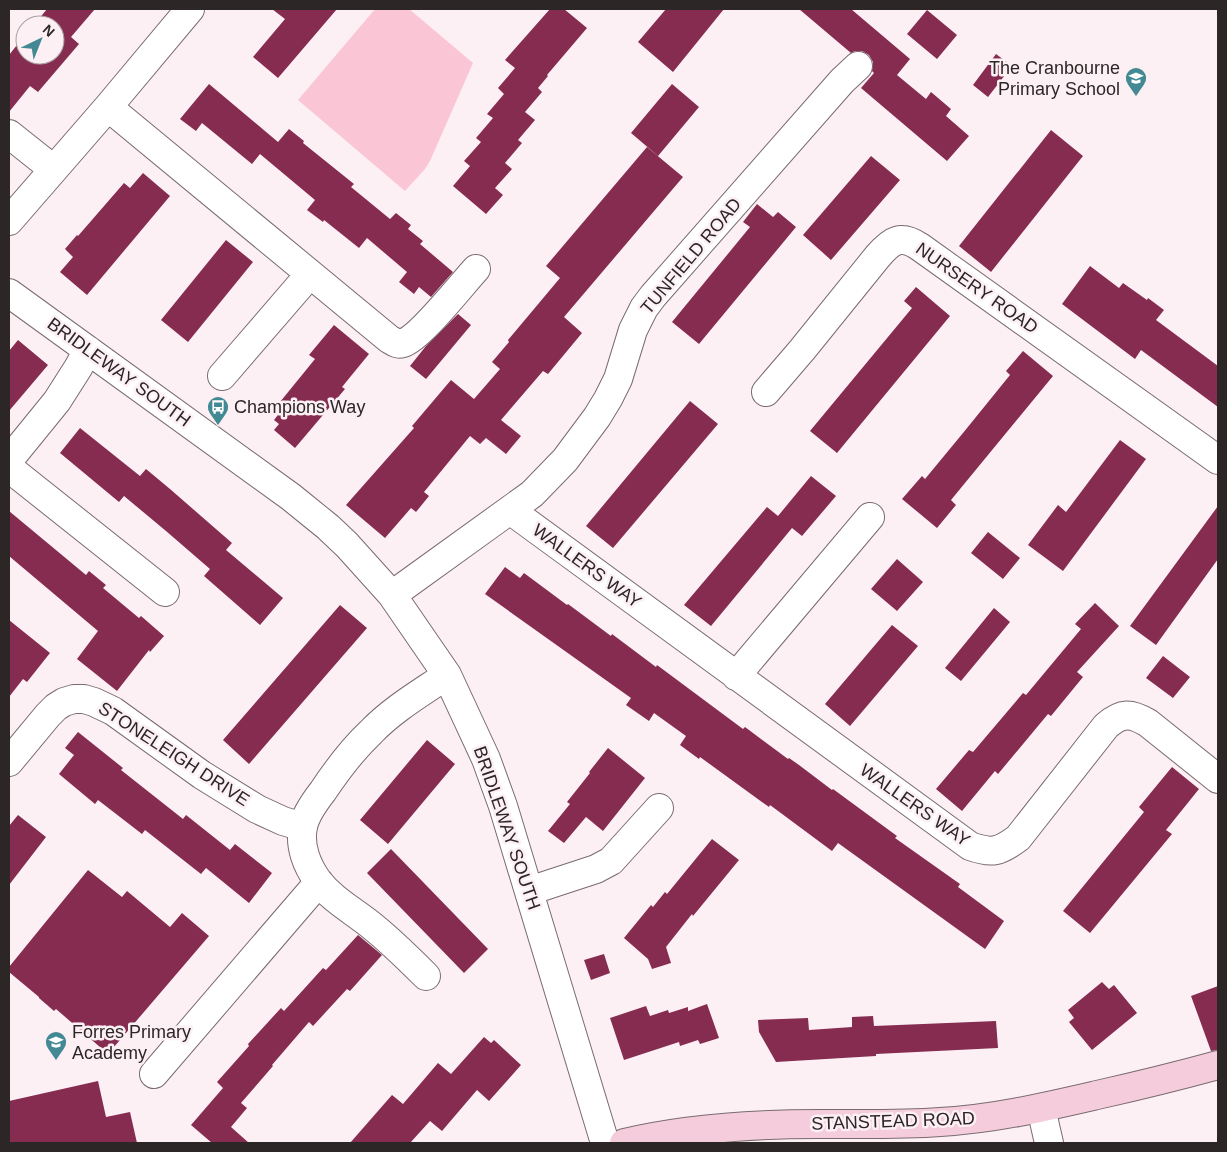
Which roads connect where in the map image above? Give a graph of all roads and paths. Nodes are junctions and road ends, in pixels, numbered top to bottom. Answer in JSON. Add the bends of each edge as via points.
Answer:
{"nodes":[{"id":1,"x":190,"y":9,"type":"edge"},
{"id":2,"x":858,"y":66,"type":"dead end"},
{"id":3,"x":108,"y":107,"type":"junction"},
{"id":4,"x":9,"y":134,"type":"edge"},
{"id":5,"x":53,"y":169,"type":"junction"},
{"id":6,"x":9,"y":221,"type":"edge"},
{"id":7,"x":476,"y":269,"type":"dead end"},
{"id":8,"x":310,"y":274,"type":"junction"},
{"id":9,"x":9,"y":293,"type":"edge"},
{"id":10,"x":88,"y":350,"type":"junction"},
{"id":11,"x":222,"y":376,"type":"dead end"},
{"id":12,"x":766,"y":392,"type":"dead end"},
{"id":13,"x":9,"y":460,"type":"edge"},
{"id":14,"x":1218,"y":460,"type":"edge"},
{"id":15,"x":9,"y":468,"type":"edge"},
{"id":16,"x":510,"y":510,"type":"junction"},
{"id":17,"x":870,"y":517,"type":"dead end"},
{"id":18,"x":165,"y":592,"type":"dead end"},
{"id":19,"x":392,"y":595,"type":"junction"},
{"id":20,"x":447,"y":675,"type":"junction"},
{"id":21,"x":736,"y":676,"type":"junction"},
{"id":22,"x":9,"y":762,"type":"edge"},
{"id":23,"x":1218,"y":779,"type":"edge"},
{"id":24,"x":659,"y":808,"type":"dead end"},
{"id":25,"x":303,"y":827,"type":"junction"},
{"id":26,"x":319,"y":882,"type":"junction"},
{"id":27,"x":529,"y":891,"type":"junction"},
{"id":28,"x":426,"y":976,"type":"dead end"},
{"id":29,"x":1218,"y":1065,"type":"edge"},
{"id":30,"x":154,"y":1074,"type":"dead end"},
{"id":31,"x":1041,"y":1108,"type":"junction"},
{"id":32,"x":605,"y":1143,"type":"edge"},
{"id":33,"x":624,"y":1143,"type":"edge"},
{"id":34,"x":1048,"y":1143,"type":"edge"}],
"edges":[{"from":1,"to":3,"type":"street"},
{"from":2,"to":16,"type":"street","name":"TUNFIELD ROAD","via":[[653,296],[637,321],[618,379],[597,417],[540,487]]},
{"from":3,"to":5,"type":"street"},
{"from":3,"to":8,"type":"street"},
{"from":4,"to":5,"type":"street"},
{"from":5,"to":6,"type":"street"},
{"from":7,"to":8,"type":"street","via":[[425,327],[402,344],[389,339]]},
{"from":8,"to":11,"type":"street"},
{"from":9,"to":10,"type":"street","name":"BRIDLEWAY SOUTH"},
{"from":10,"to":13,"type":"street","via":[[56,401]]},
{"from":10,"to":19,"type":"street","name":"BRIDLEWAY SOUTH","via":[[291,497],[347,544]]},
{"from":12,"to":14,"type":"street","name":"NURSERY ROAD","via":[[887,246],[904,239],[913,242]]},
{"from":15,"to":18,"type":"street"},
{"from":16,"to":19,"type":"street","name":"TUNFIELD ROAD"},
{"from":16,"to":21,"type":"street","name":"WALLERS WAY"},
{"from":17,"to":21,"type":"street"},
{"from":19,"to":20,"type":"street","name":"BRIDLEWAY SOUTH"},
{"from":20,"to":25,"type":"street","via":[[370,732],[332,777]]},
{"from":20,"to":27,"type":"street","name":"BRIDLEWAY SOUTH","via":[[486,759]]},
{"from":21,"to":23,"type":"street","name":"WALLERS WAY","via":[[979,850],[1000,849],[1018,838],[1106,726],[1121,716],[1131,715],[1148,723]]},
{"from":22,"to":25,"type":"street","name":"STONELEIGH DRIVE","via":[[56,707],[74,699],[84,699],[113,711],[202,775],[257,809]]},
{"from":24,"to":27,"type":"street","via":[[611,861],[589,872]]},
{"from":25,"to":26,"type":"street","via":[[306,860]]},
{"from":26,"to":28,"type":"street","via":[[339,902],[387,938]]},
{"from":26,"to":30,"type":"street"},
{"from":27,"to":32,"type":"street","name":"BRIDLEWAY SOUTH"},
{"from":29,"to":31,"type":"street","name":"STANSTEAD ROAD"},
{"from":31,"to":33,"type":"street","name":"STANSTEAD ROAD","via":[[918,1124],[735,1127]]},
{"from":31,"to":34,"type":"street"}]}
